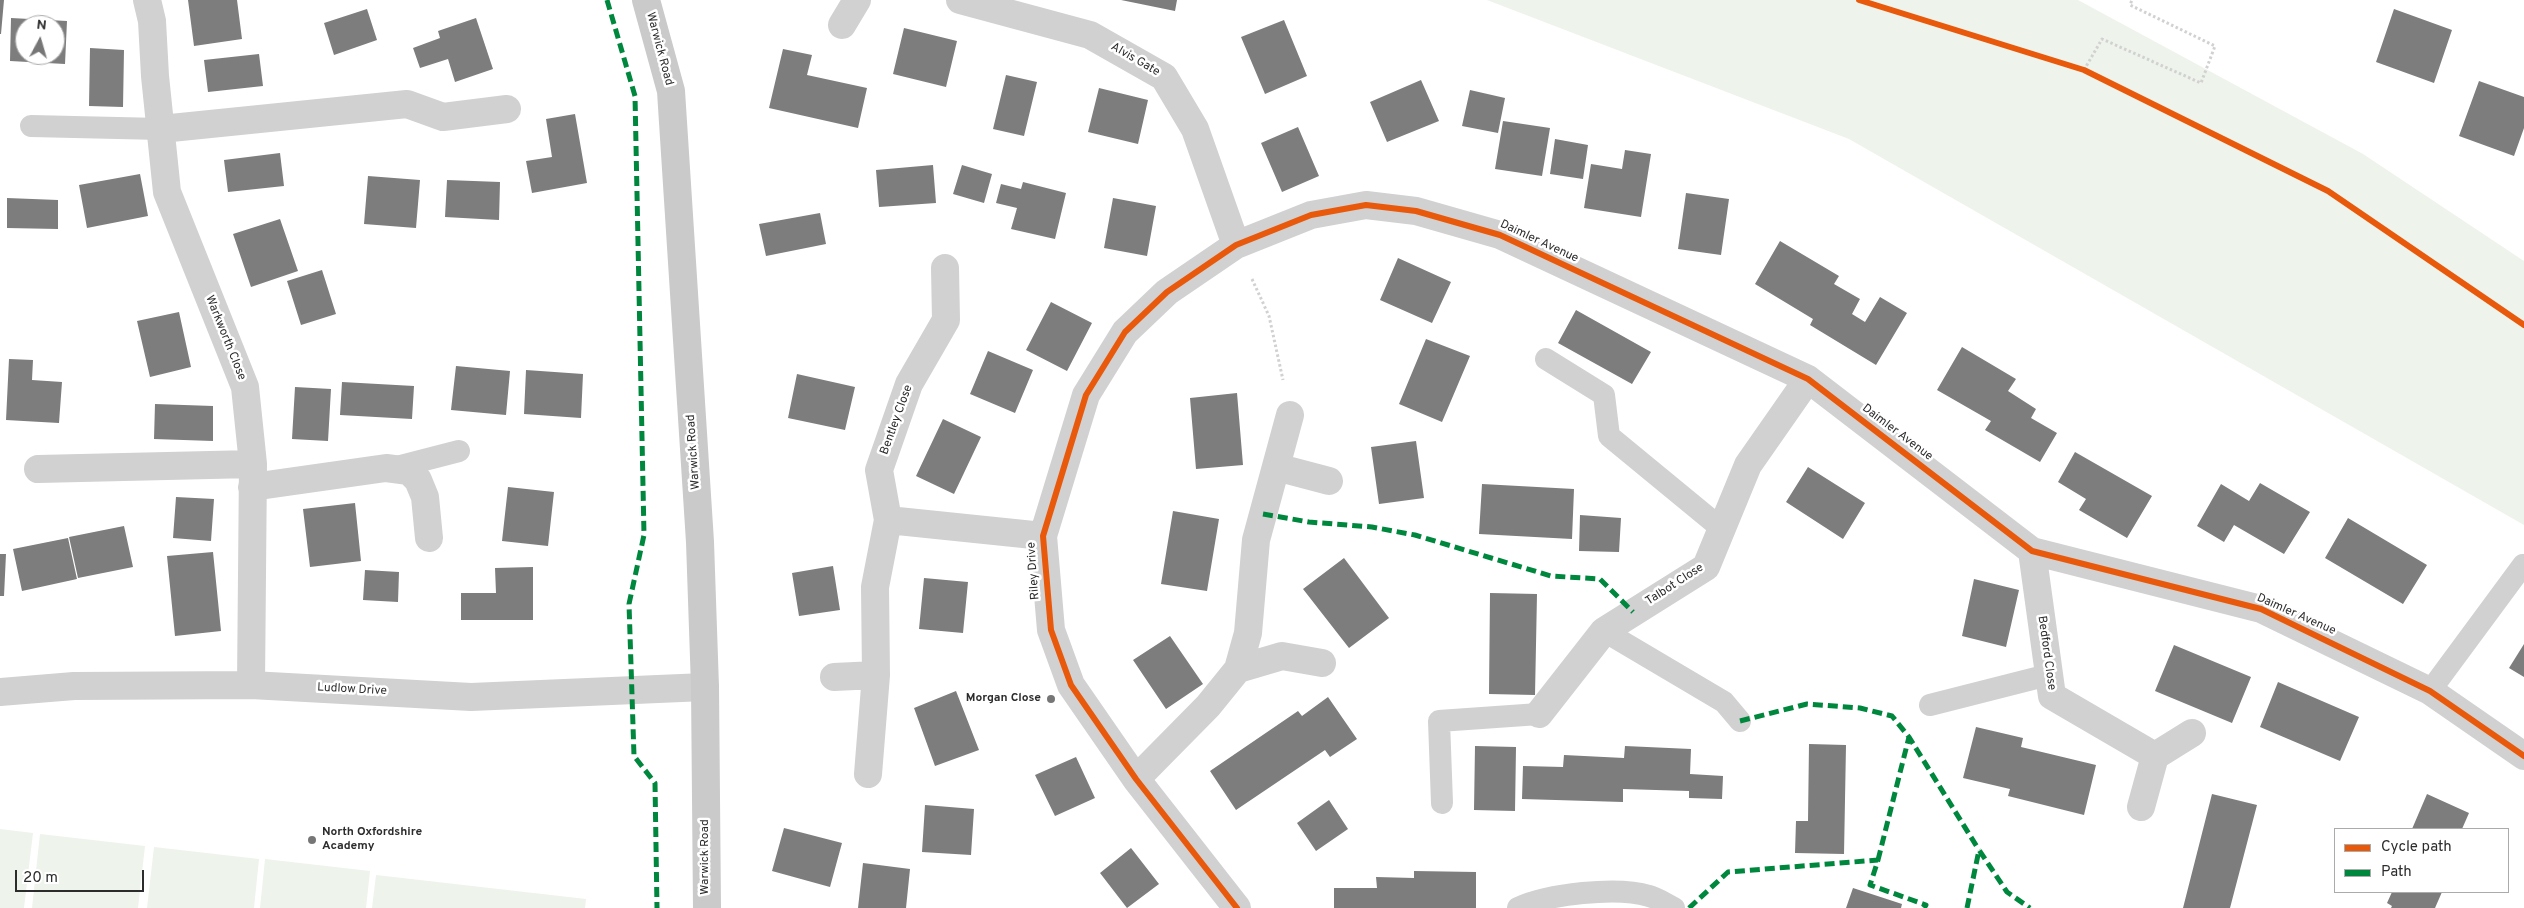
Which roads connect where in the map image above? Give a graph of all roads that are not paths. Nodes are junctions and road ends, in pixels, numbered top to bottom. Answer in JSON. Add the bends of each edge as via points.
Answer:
{"nodes":[{"id":1,"x":147,"y":0,"type":"edge"},
{"id":2,"x":646,"y":0,"type":"edge"},
{"id":3,"x":857,"y":0,"type":"edge"},
{"id":4,"x":960,"y":0,"type":"edge"},
{"id":5,"x":842,"y":24,"type":"dead end"},
{"id":6,"x":506,"y":109,"type":"dead end"},
{"id":7,"x":31,"y":126,"type":"dead end"},
{"id":8,"x":161,"y":129,"type":"junction"},
{"id":9,"x":1236,"y":245,"type":"junction"},
{"id":10,"x":945,"y":268,"type":"dead end"},
{"id":11,"x":1546,"y":359,"type":"dead end"},
{"id":12,"x":1808,"y":379,"type":"junction"},
{"id":13,"x":1290,"y":415,"type":"road end"},
{"id":14,"x":460,"y":451,"type":"dead end"},
{"id":15,"x":397,"y":467,"type":"junction"},
{"id":16,"x":1276,"y":467,"type":"junction"},
{"id":17,"x":38,"y":469,"type":"dead end"},
{"id":18,"x":252,"y":475,"type":"junction"},
{"id":19,"x":1329,"y":481,"type":"dead end"},
{"id":20,"x":888,"y":520,"type":"junction"},
{"id":21,"x":1722,"y":529,"type":"junction"},
{"id":22,"x":1043,"y":536,"type":"junction"},
{"id":23,"x":429,"y":538,"type":"dead end"},
{"id":24,"x":2032,"y":551,"type":"junction"},
{"id":25,"x":2523,"y":565,"type":"edge"},
{"id":26,"x":1604,"y":631,"type":"junction"},
{"id":27,"x":1322,"y":663,"type":"dead end"},
{"id":28,"x":1238,"y":668,"type":"junction"},
{"id":29,"x":876,"y":675,"type":"junction"},
{"id":30,"x":2048,"y":675,"type":"junction"},
{"id":31,"x":834,"y":677,"type":"dead end"},
{"id":32,"x":251,"y":685,"type":"junction"},
{"id":33,"x":705,"y":687,"type":"junction"},
{"id":34,"x":2430,"y":691,"type":"junction"},
{"id":35,"x":0,"y":692,"type":"edge"},
{"id":36,"x":1930,"y":705,"type":"dead end"},
{"id":37,"x":1539,"y":714,"type":"joint"},
{"id":38,"x":1740,"y":721,"type":"dead end"},
{"id":39,"x":2192,"y":733,"type":"dead end"},
{"id":40,"x":2156,"y":756,"type":"junction"},
{"id":41,"x":2524,"y":756,"type":"edge"},
{"id":42,"x":868,"y":774,"type":"dead end"},
{"id":43,"x":1136,"y":779,"type":"junction"},
{"id":44,"x":1442,"y":803,"type":"dead end"},
{"id":45,"x":2141,"y":807,"type":"dead end"},
{"id":46,"x":707,"y":908,"type":"edge"},
{"id":47,"x":1237,"y":908,"type":"edge"},
{"id":48,"x":1518,"y":908,"type":"edge"},
{"id":49,"x":1674,"y":908,"type":"edge"}],
"edges":[{"from":1,"to":8,"type":"street","name":"Warkworth Close","via":[[152,21]]},
{"from":2,"to":33,"type":"main road","name":"Warwick Road","via":[[670,91],[700,542]]},
{"from":3,"to":5,"type":"street"},
{"from":4,"to":9,"type":"street","name":"Alvis Gate","via":[[1090,35],[1164,77],[1194,129]]},
{"from":6,"to":8,"type":"street","via":[[443,117],[407,104]]},
{"from":7,"to":8,"type":"lane"},
{"from":8,"to":18,"type":"street","name":"Warkworth Close","via":[[167,192],[245,387]]},
{"from":9,"to":12,"type":"street","name":"Daimler Avenue","via":[[1311,215],[1366,206],[1416,211],[1500,235]]},
{"from":9,"to":22,"type":"street","name":"Riley Drive","via":[[1167,292],[1125,332],[1086,395]]},
{"from":10,"to":20,"type":"street","name":"Bentley Close","via":[[946,320],[909,384],[879,470]]},
{"from":11,"to":21,"type":"lane","via":[[1604,395],[1609,436]]},
{"from":12,"to":21,"type":"street","name":"Talbot Close","via":[[1748,465]]},
{"from":12,"to":24,"type":"street","name":"Daimler Avenue"},
{"from":13,"to":16,"type":"street"},
{"from":14,"to":15,"type":"lane"},
{"from":15,"to":18,"type":"street"},
{"from":15,"to":23,"type":"street","via":[[409,471],[418,480],[425,497]]},
{"from":16,"to":19,"type":"street"},
{"from":16,"to":28,"type":"street","via":[[1256,540],[1248,633]]},
{"from":17,"to":18,"type":"street"},
{"from":18,"to":32,"type":"street","name":"Warkworth Close"},
{"from":20,"to":22,"type":"street"},
{"from":20,"to":29,"type":"street","name":"Bentley Close","via":[[875,587]]},
{"from":21,"to":26,"type":"street","name":"Talbot Close","via":[[1706,567]]},
{"from":22,"to":43,"type":"street","name":"Riley Drive","via":[[1051,630],[1071,685]]},
{"from":24,"to":30,"type":"street","name":"Bedford Close"},
{"from":24,"to":34,"type":"street","name":"Daimler Avenue","via":[[2261,609]]},
{"from":25,"to":34,"type":"lane"},
{"from":26,"to":37,"type":"street","name":"Talbot Close"},
{"from":26,"to":38,"type":"lane","via":[[1724,702]]},
{"from":27,"to":28,"type":"street","via":[[1282,656]]},
{"from":28,"to":43,"type":"street","via":[[1208,706]]},
{"from":29,"to":31,"type":"street"},
{"from":29,"to":42,"type":"street","name":"Bentley Close"},
{"from":30,"to":36,"type":"lane"},
{"from":30,"to":40,"type":"street","name":"Bedford Close","via":[[2052,696]]},
{"from":32,"to":33,"type":"street","name":"Ludlow Drive","via":[[471,696]]},
{"from":32,"to":35,"type":"street","name":"Ludlow Drive","via":[[74,686]]},
{"from":33,"to":46,"type":"main road","name":"Warwick Road"},
{"from":34,"to":41,"type":"street","name":"Daimler Avenue"},
{"from":37,"to":44,"type":"lane","via":[[1439,721]]},
{"from":39,"to":40,"type":"street"},
{"from":40,"to":45,"type":"street"},
{"from":43,"to":47,"type":"street","name":"Riley Drive"},
{"from":48,"to":49,"type":"lane","via":[[1534,901],[1617,892],[1649,896]]}]}
